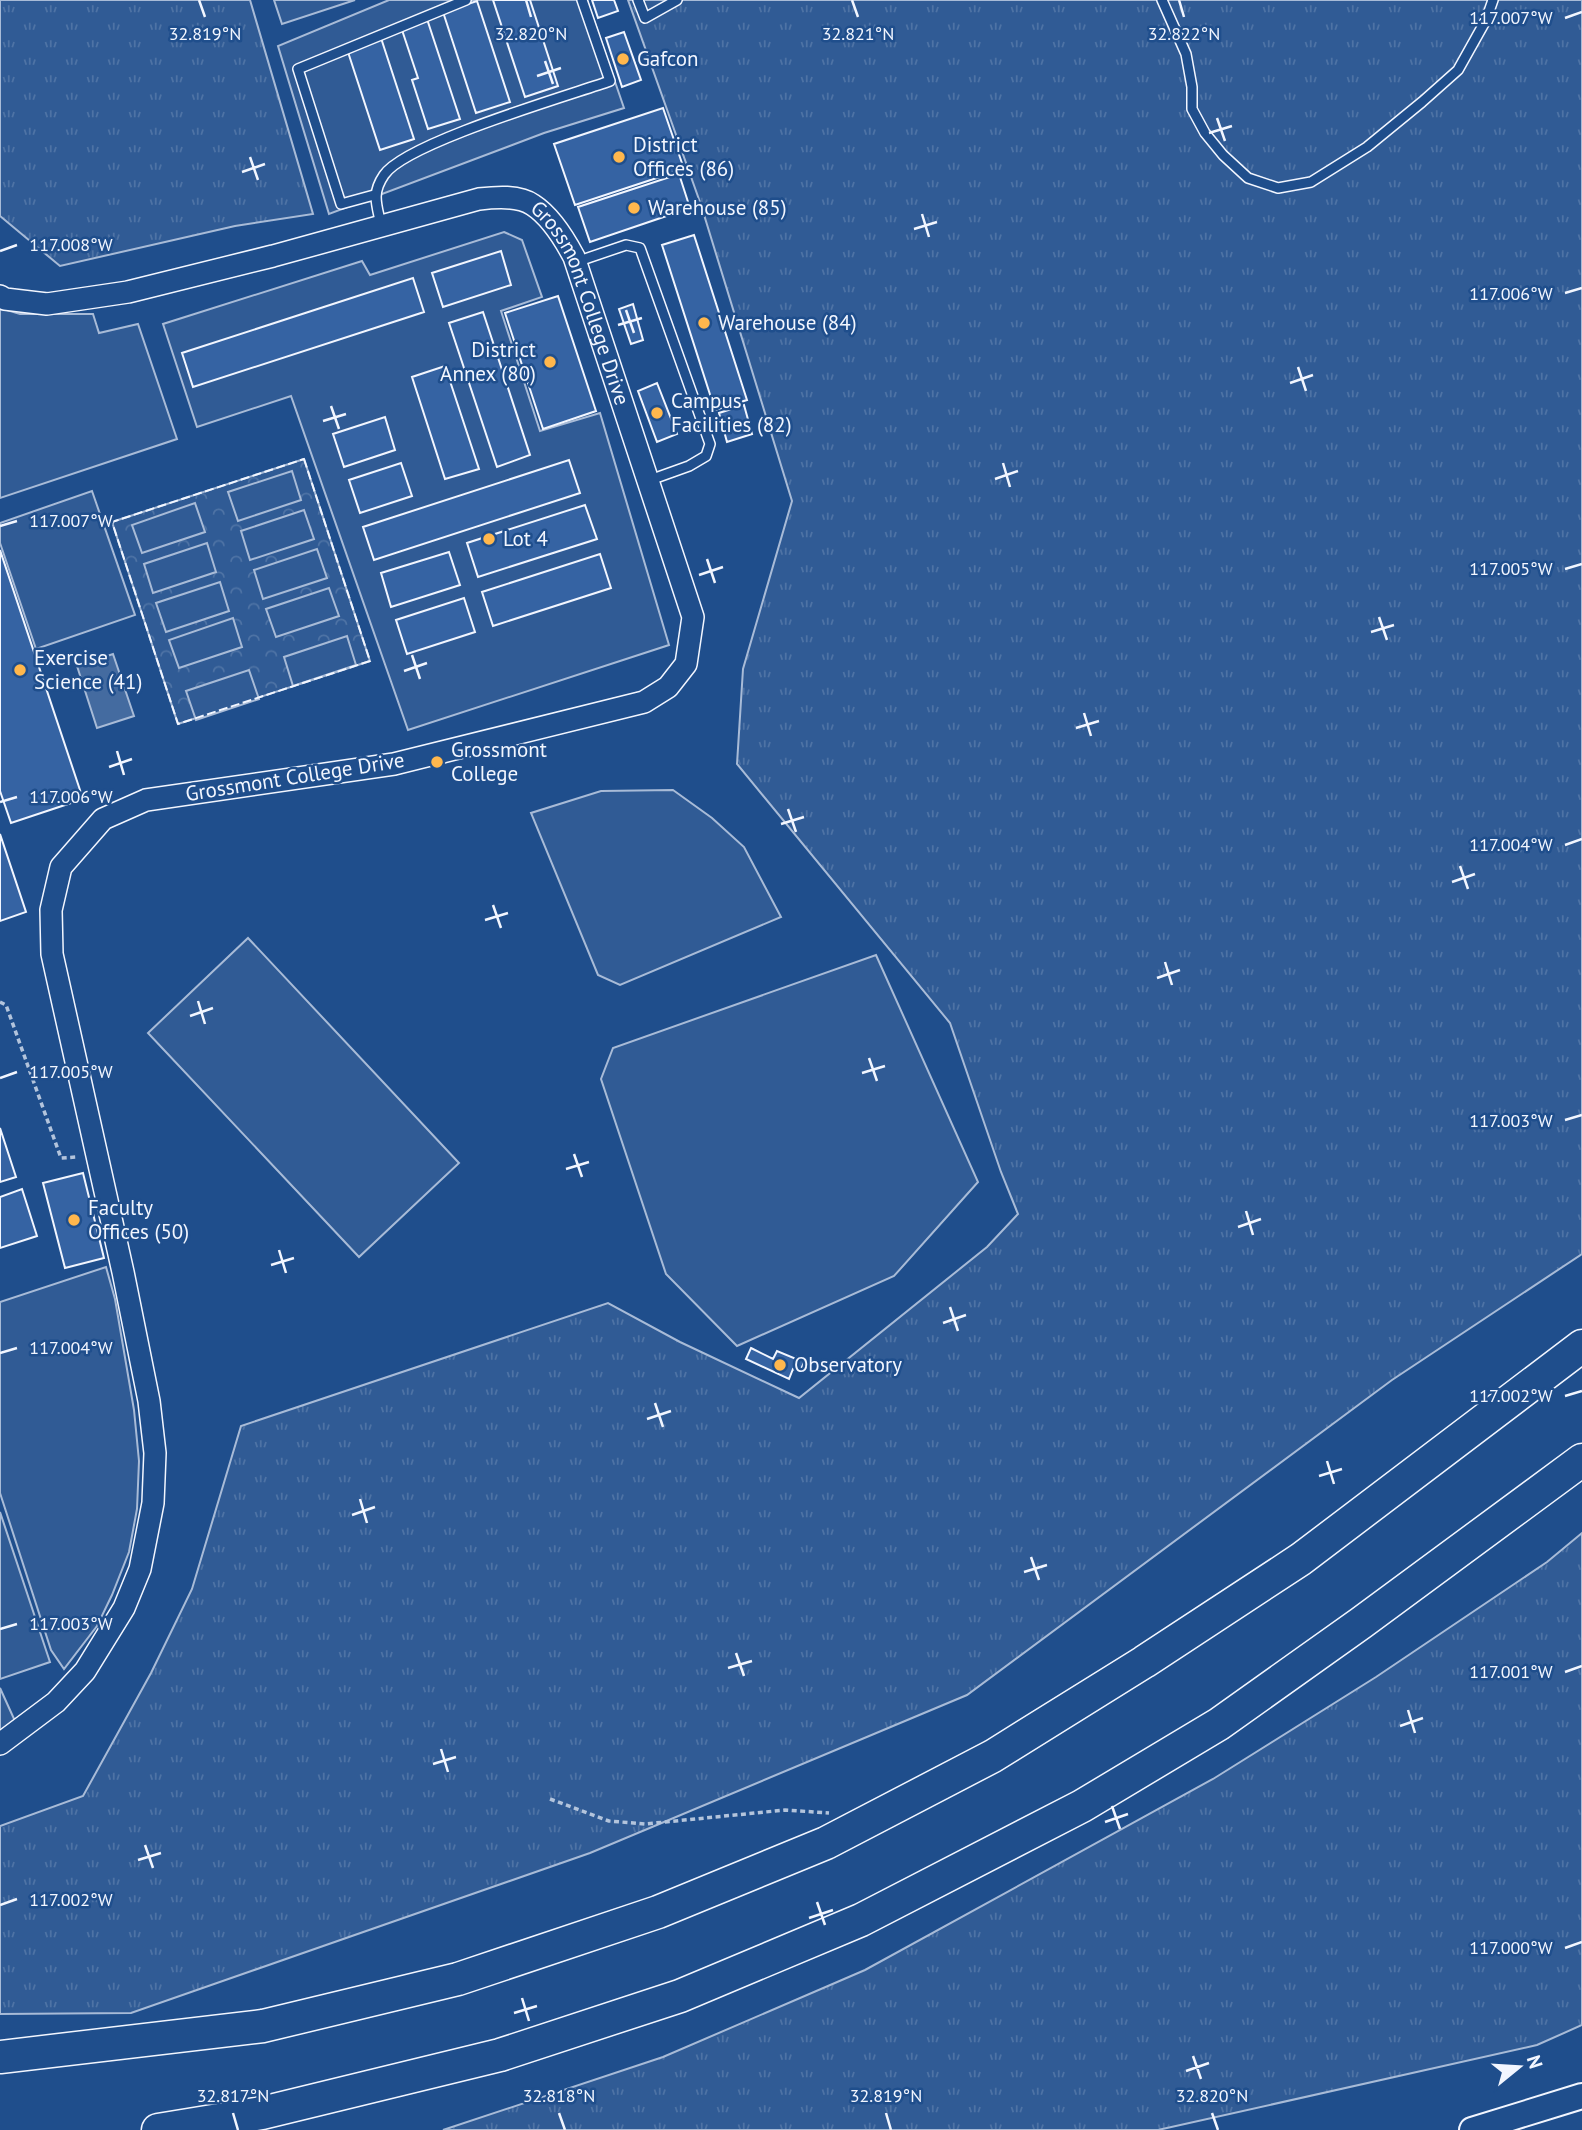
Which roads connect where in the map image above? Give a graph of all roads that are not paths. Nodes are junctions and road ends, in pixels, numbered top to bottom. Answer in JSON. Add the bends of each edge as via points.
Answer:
{"nodes":[{"id":1,"x":466,"y":0,"type":"edge"},
{"id":2,"x":582,"y":0,"type":"edge"},
{"id":3,"x":638,"y":0,"type":"edge"},
{"id":4,"x":677,"y":0,"type":"edge"},
{"id":5,"x":1162,"y":0,"type":"edge"},
{"id":6,"x":1493,"y":0,"type":"edge"},
{"id":7,"x":374,"y":195,"type":"junction"},
{"id":8,"x":381,"y":225,"type":"junction"},
{"id":9,"x":576,"y":262,"type":"junction"},
{"id":10,"x":0,"y":296,"type":"edge"},
{"id":11,"x":648,"y":481,"type":"junction"},
{"id":12,"x":1582,"y":1346,"type":"edge"},
{"id":13,"x":1582,"y":1460,"type":"edge"},
{"id":14,"x":0,"y":1744,"type":"edge"},
{"id":15,"x":0,"y":2057,"type":"edge"},
{"id":16,"x":1582,"y":2096,"type":"edge"},
{"id":17,"x":158,"y":2130,"type":"edge"},
{"id":18,"x":1472,"y":2130,"type":"edge"}],
"edges":[{"from":1,"to":7,"type":"lane","via":[[298,69],[341,204]]},
{"from":2,"to":7,"type":"lane","via":[[610,81],[455,135],[404,158],[384,173]]},
{"from":3,"to":4,"type":"lane","via":[[645,18]]},
{"from":5,"to":6,"type":"lane","via":[[1186,54],[1192,108],[1205,133],[1248,178],[1278,188],[1311,182],[1367,146],[1422,102],[1458,70]]},
{"from":7,"to":8,"type":"lane"},
{"from":8,"to":9,"type":"street","name":"Grossmont College Drive","via":[[479,199],[504,197],[533,204],[562,235]]},
{"from":8,"to":10,"type":"street","name":"Grossmont College Drive","via":[[128,292],[47,304]]},
{"from":9,"to":11,"type":"street","name":"Grossmont College Drive"},
{"from":9,"to":11,"type":"lane","via":[[626,245],[640,248],[710,444],[706,456],[698,461]]},
{"from":11,"to":14,"type":"street","name":"Grossmont College Drive","via":[[693,617],[687,664],[668,687],[644,702],[394,764],[146,800],[103,819],[61,867],[51,910],[52,954],[149,1401],[155,1453],[153,1503],[140,1569],[124,1608],[85,1671],[56,1702]]},
{"from":12,"to":15,"type":"highway","via":[[1301,1559],[993,1756],[826,1843],[657,1912],[458,1979],[264,2026]]},
{"from":13,"to":17,"type":"highway","via":[[1219,1724],[1082,1806],[861,1920],[680,1996],[500,2055],[262,2113]]},
{"from":16,"to":18,"type":"main road"}]}
